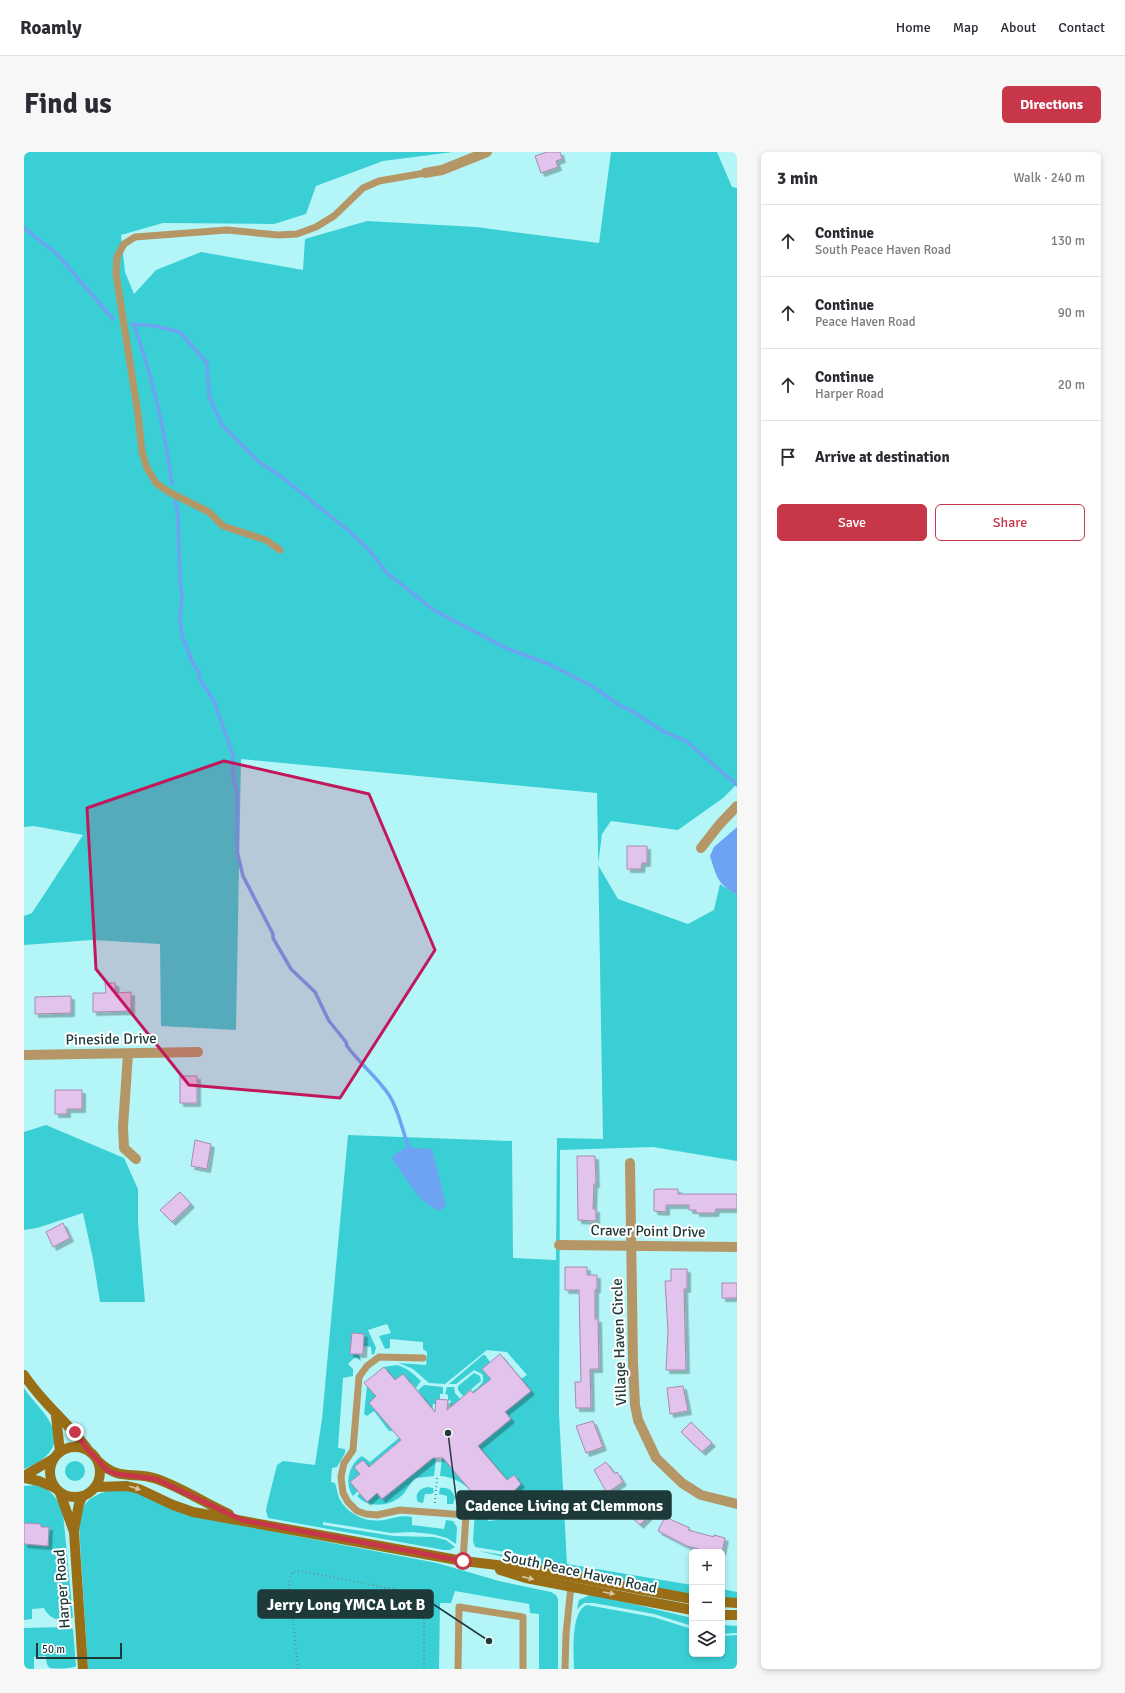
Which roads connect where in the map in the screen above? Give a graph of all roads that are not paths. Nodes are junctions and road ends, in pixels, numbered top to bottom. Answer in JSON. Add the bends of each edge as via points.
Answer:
{"nodes":[{"id":1,"x":487,"y":152,"type":"edge"},
{"id":2,"x":425,"y":173,"type":"joint"},
{"id":3,"x":280,"y":550,"type":"dead end"},
{"id":4,"x":737,"y":806,"type":"edge"},
{"id":5,"x":701,"y":848,"type":"dead end"},
{"id":6,"x":198,"y":1052,"type":"dead end"},
{"id":7,"x":128,"y":1054,"type":"junction"},
{"id":8,"x":24,"y":1055,"type":"edge"},
{"id":9,"x":136,"y":1160,"type":"dead end"},
{"id":10,"x":630,"y":1163,"type":"dead end"},
{"id":11,"x":559,"y":1244,"type":"dead end"},
{"id":12,"x":632,"y":1246,"type":"junction"},
{"id":13,"x":737,"y":1247,"type":"edge"},
{"id":14,"x":423,"y":1358,"type":"dead end"},
{"id":15,"x":24,"y":1375,"type":"edge"},
{"id":16,"x":56,"y":1416,"type":"junction"},
{"id":17,"x":88,"y":1450,"type":"junction"},
{"id":18,"x":56,"y":1455,"type":"junction"},
{"id":19,"x":97,"y":1460,"type":"junction"},
{"id":20,"x":24,"y":1477,"type":"edge"},
{"id":21,"x":96,"y":1487,"type":"junction"},
{"id":22,"x":57,"y":1490,"type":"junction"},
{"id":23,"x":82,"y":1496,"type":"junction"},
{"id":24,"x":737,"y":1504,"type":"edge"},
{"id":25,"x":242,"y":1520,"type":"junction"},
{"id":26,"x":74,"y":1532,"type":"junction"},
{"id":27,"x":463,"y":1561,"type":"junction"},
{"id":28,"x":571,"y":1586,"type":"junction"},
{"id":29,"x":689,"y":1597,"type":"edge"},
{"id":30,"x":725,"y":1602,"type":"edge"},
{"id":31,"x":737,"y":1603,"type":"edge"},
{"id":32,"x":689,"y":1609,"type":"edge"},
{"id":33,"x":725,"y":1615,"type":"edge"},
{"id":34,"x":737,"y":1615,"type":"edge"},
{"id":35,"x":83,"y":1669,"type":"edge"},
{"id":36,"x":458,"y":1669,"type":"edge"},
{"id":37,"x":522,"y":1669,"type":"edge"},
{"id":38,"x":565,"y":1669,"type":"edge"}],
"edges":[{"from":1,"to":2,"type":"street","via":[[442,170]]},
{"from":2,"to":3,"type":"lane","via":[[378,181],[363,188],[334,216],[316,227],[297,234],[278,235],[227,230],[135,238],[124,244],[117,257],[116,274],[142,452],[147,468],[156,482],[169,492],[208,512],[223,526],[266,540]]},
{"from":4,"to":5,"type":"street"},
{"from":6,"to":7,"type":"street","name":"Pineside Drive"},
{"from":7,"to":8,"type":"street","name":"Pineside Drive"},
{"from":7,"to":9,"type":"street","via":[[124,1148]]},
{"from":10,"to":12,"type":"street","name":"Village Haven Circle"},
{"from":11,"to":12,"type":"street","name":"Craver Point Drive"},
{"from":12,"to":13,"type":"street","name":"Craver Point Drive"},
{"from":12,"to":24,"type":"street","name":"Village Haven Circle","via":[[634,1390],[638,1420],[656,1458],[682,1483],[701,1495]]},
{"from":14,"to":27,"type":"lane","via":[[379,1357],[367,1366],[359,1377],[353,1450],[344,1463],[341,1477],[343,1493],[357,1511],[366,1514],[377,1515],[400,1510],[466,1515]]},
{"from":15,"to":16,"type":"main road"},
{"from":16,"to":17,"type":"main road","via":[[75,1432]]},
{"from":16,"to":18,"type":"main road"},
{"from":17,"to":18,"type":"main road","via":[[73,1447]]},
{"from":17,"to":19,"type":"main road"},
{"from":18,"to":20,"type":"main road"},
{"from":18,"to":22,"type":"main road","via":[[50,1474]]},
{"from":19,"to":21,"type":"main road","via":[[100,1474]]},
{"from":19,"to":25,"type":"main road","via":[[108,1471],[156,1479]]},
{"from":20,"to":22,"type":"main road"},
{"from":21,"to":23,"type":"main road"},
{"from":21,"to":25,"type":"main road","one_way":true,"via":[[127,1486],[193,1512]]},
{"from":22,"to":23,"type":"main road","via":[[67,1496]]},
{"from":22,"to":26,"type":"main road","name":"Harper Road"},
{"from":23,"to":26,"type":"main road","name":"Harper Road"},
{"from":25,"to":27,"type":"main road","name":"South Peace Haven Road"},
{"from":26,"to":35,"type":"main road","name":"Harper Road"},
{"from":27,"to":28,"type":"main road","name":"South Peace Haven Road","one_way":true,"via":[[526,1578]]},
{"from":27,"to":29,"type":"main road","name":"South Peace Haven Road","via":[[530,1569]]},
{"from":28,"to":32,"type":"main road","name":"South Peace Haven Road","one_way":true},
{"from":28,"to":38,"type":"lane"},
{"from":30,"to":31,"type":"main road"},
{"from":33,"to":34,"type":"main road"},
{"from":36,"to":37,"type":"lane","via":[[459,1607],[523,1617]]}]}
